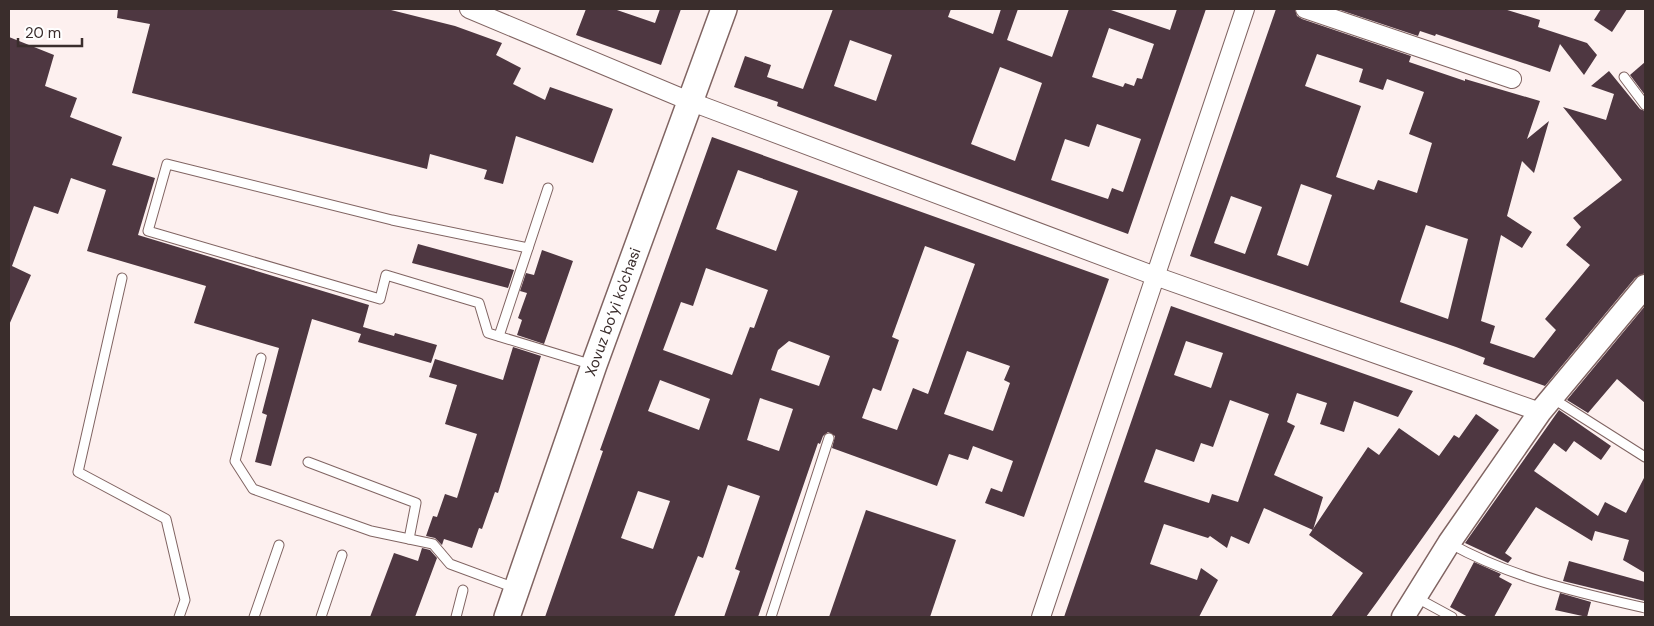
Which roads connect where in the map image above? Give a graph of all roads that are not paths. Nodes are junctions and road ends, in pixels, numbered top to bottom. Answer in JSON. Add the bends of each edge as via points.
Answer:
{"nodes":[{"id":1,"x":469,"y":9,"type":"edge"},
{"id":2,"x":724,"y":9,"type":"edge"},
{"id":3,"x":1244,"y":9,"type":"edge"},
{"id":4,"x":1305,"y":9,"type":"edge"},
{"id":5,"x":1624,"y":77,"type":"dead end"},
{"id":6,"x":1512,"y":79,"type":"dead end"},
{"id":7,"x":689,"y":101,"type":"junction"},
{"id":8,"x":1645,"y":105,"type":"edge"},
{"id":9,"x":548,"y":188,"type":"dead end"},
{"id":10,"x":528,"y":248,"type":"junction"},
{"id":11,"x":1155,"y":276,"type":"junction"},
{"id":12,"x":122,"y":278,"type":"dead end"},
{"id":13,"x":1645,"y":286,"type":"edge"},
{"id":14,"x":499,"y":336,"type":"junction"},
{"id":15,"x":261,"y":358,"type":"dead end"},
{"id":16,"x":594,"y":365,"type":"junction"},
{"id":17,"x":1546,"y":405,"type":"junction"},
{"id":18,"x":829,"y":438,"type":"dead end"},
{"id":19,"x":1645,"y":457,"type":"edge"},
{"id":20,"x":308,"y":462,"type":"dead end"},
{"id":21,"x":409,"y":539,"type":"junction"},
{"id":22,"x":1449,"y":543,"type":"junction"},
{"id":23,"x":279,"y":545,"type":"dead end"},
{"id":24,"x":342,"y":555,"type":"dead end"},
{"id":25,"x":517,"y":589,"type":"junction"},
{"id":26,"x":463,"y":590,"type":"dead end"},
{"id":27,"x":1417,"y":598,"type":"junction"},
{"id":28,"x":1645,"y":608,"type":"edge"},
{"id":29,"x":179,"y":617,"type":"edge"},
{"id":30,"x":254,"y":617,"type":"edge"},
{"id":31,"x":321,"y":617,"type":"edge"},
{"id":32,"x":456,"y":617,"type":"edge"},
{"id":33,"x":508,"y":617,"type":"edge"},
{"id":34,"x":771,"y":617,"type":"edge"},
{"id":35,"x":1041,"y":617,"type":"edge"},
{"id":36,"x":1403,"y":617,"type":"edge"},
{"id":37,"x":1452,"y":617,"type":"edge"}],
"edges":[{"from":1,"to":7,"type":"street"},
{"from":2,"to":7,"type":"main road","name":"Xovuz bo‘yi ko'chasi"},
{"from":3,"to":11,"type":"street"},
{"from":4,"to":6,"type":"street"},
{"from":5,"to":8,"type":"lane"},
{"from":7,"to":11,"type":"street"},
{"from":7,"to":16,"type":"main road","name":"Xovuz bo‘yi ko'chasi"},
{"from":9,"to":10,"type":"lane"},
{"from":10,"to":14,"type":"lane"},
{"from":10,"to":14,"type":"lane","via":[[392,220],[167,164],[148,231],[380,299],[386,275],[479,303],[488,333]]},
{"from":11,"to":17,"type":"street"},
{"from":11,"to":35,"type":"street"},
{"from":12,"to":29,"type":"lane","via":[[78,472],[166,518],[185,600]]},
{"from":13,"to":17,"type":"street"},
{"from":14,"to":16,"type":"lane"},
{"from":15,"to":21,"type":"lane","via":[[235,461],[253,489],[371,531]]},
{"from":16,"to":25,"type":"main road","name":"Xovuz bo‘yi ko'chasi"},
{"from":17,"to":19,"type":"lane"},
{"from":17,"to":22,"type":"street"},
{"from":18,"to":34,"type":"lane"},
{"from":20,"to":21,"type":"lane","via":[[416,503]]},
{"from":21,"to":25,"type":"lane","via":[[433,544],[450,564]]},
{"from":22,"to":27,"type":"street"},
{"from":22,"to":28,"type":"lane","via":[[1484,562],[1528,578]]},
{"from":23,"to":30,"type":"lane"},
{"from":24,"to":31,"type":"lane"},
{"from":25,"to":33,"type":"main road","name":"Xovuz bo‘yi ko'chasi"},
{"from":26,"to":32,"type":"lane"},
{"from":27,"to":36,"type":"street"},
{"from":27,"to":37,"type":"lane"}]}
